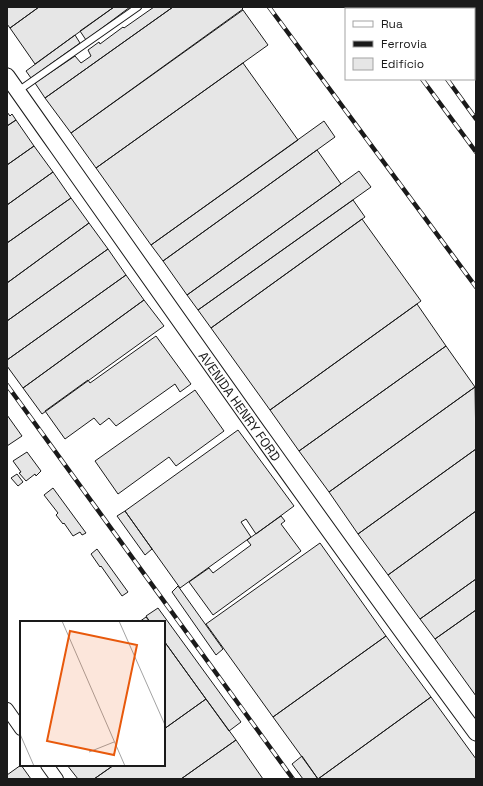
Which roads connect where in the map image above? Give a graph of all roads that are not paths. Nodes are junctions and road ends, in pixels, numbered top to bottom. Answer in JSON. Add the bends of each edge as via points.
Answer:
{"nodes":[{"id":1,"x":138,"y":7,"type":"edge"},
{"id":2,"x":7,"y":76,"type":"edge"},
{"id":3,"x":18,"y":91,"type":"junction"},
{"id":4,"x":7,"y":709,"type":"edge"},
{"id":5,"x":20,"y":728,"type":"edge"},
{"id":6,"x":476,"y":733,"type":"edge"},
{"id":7,"x":48,"y":766,"type":"edge"},
{"id":8,"x":57,"y":779,"type":"edge"}],
"edges":[{"from":1,"to":3,"type":"lane"},
{"from":2,"to":3,"type":"street","name":"AVENIDA HENRY FORD"},
{"from":3,"to":6,"type":"street","name":"AVENIDA HENRY FORD","via":[[225,385]]},
{"from":4,"to":5,"type":"street"},
{"from":7,"to":8,"type":"street"}]}
